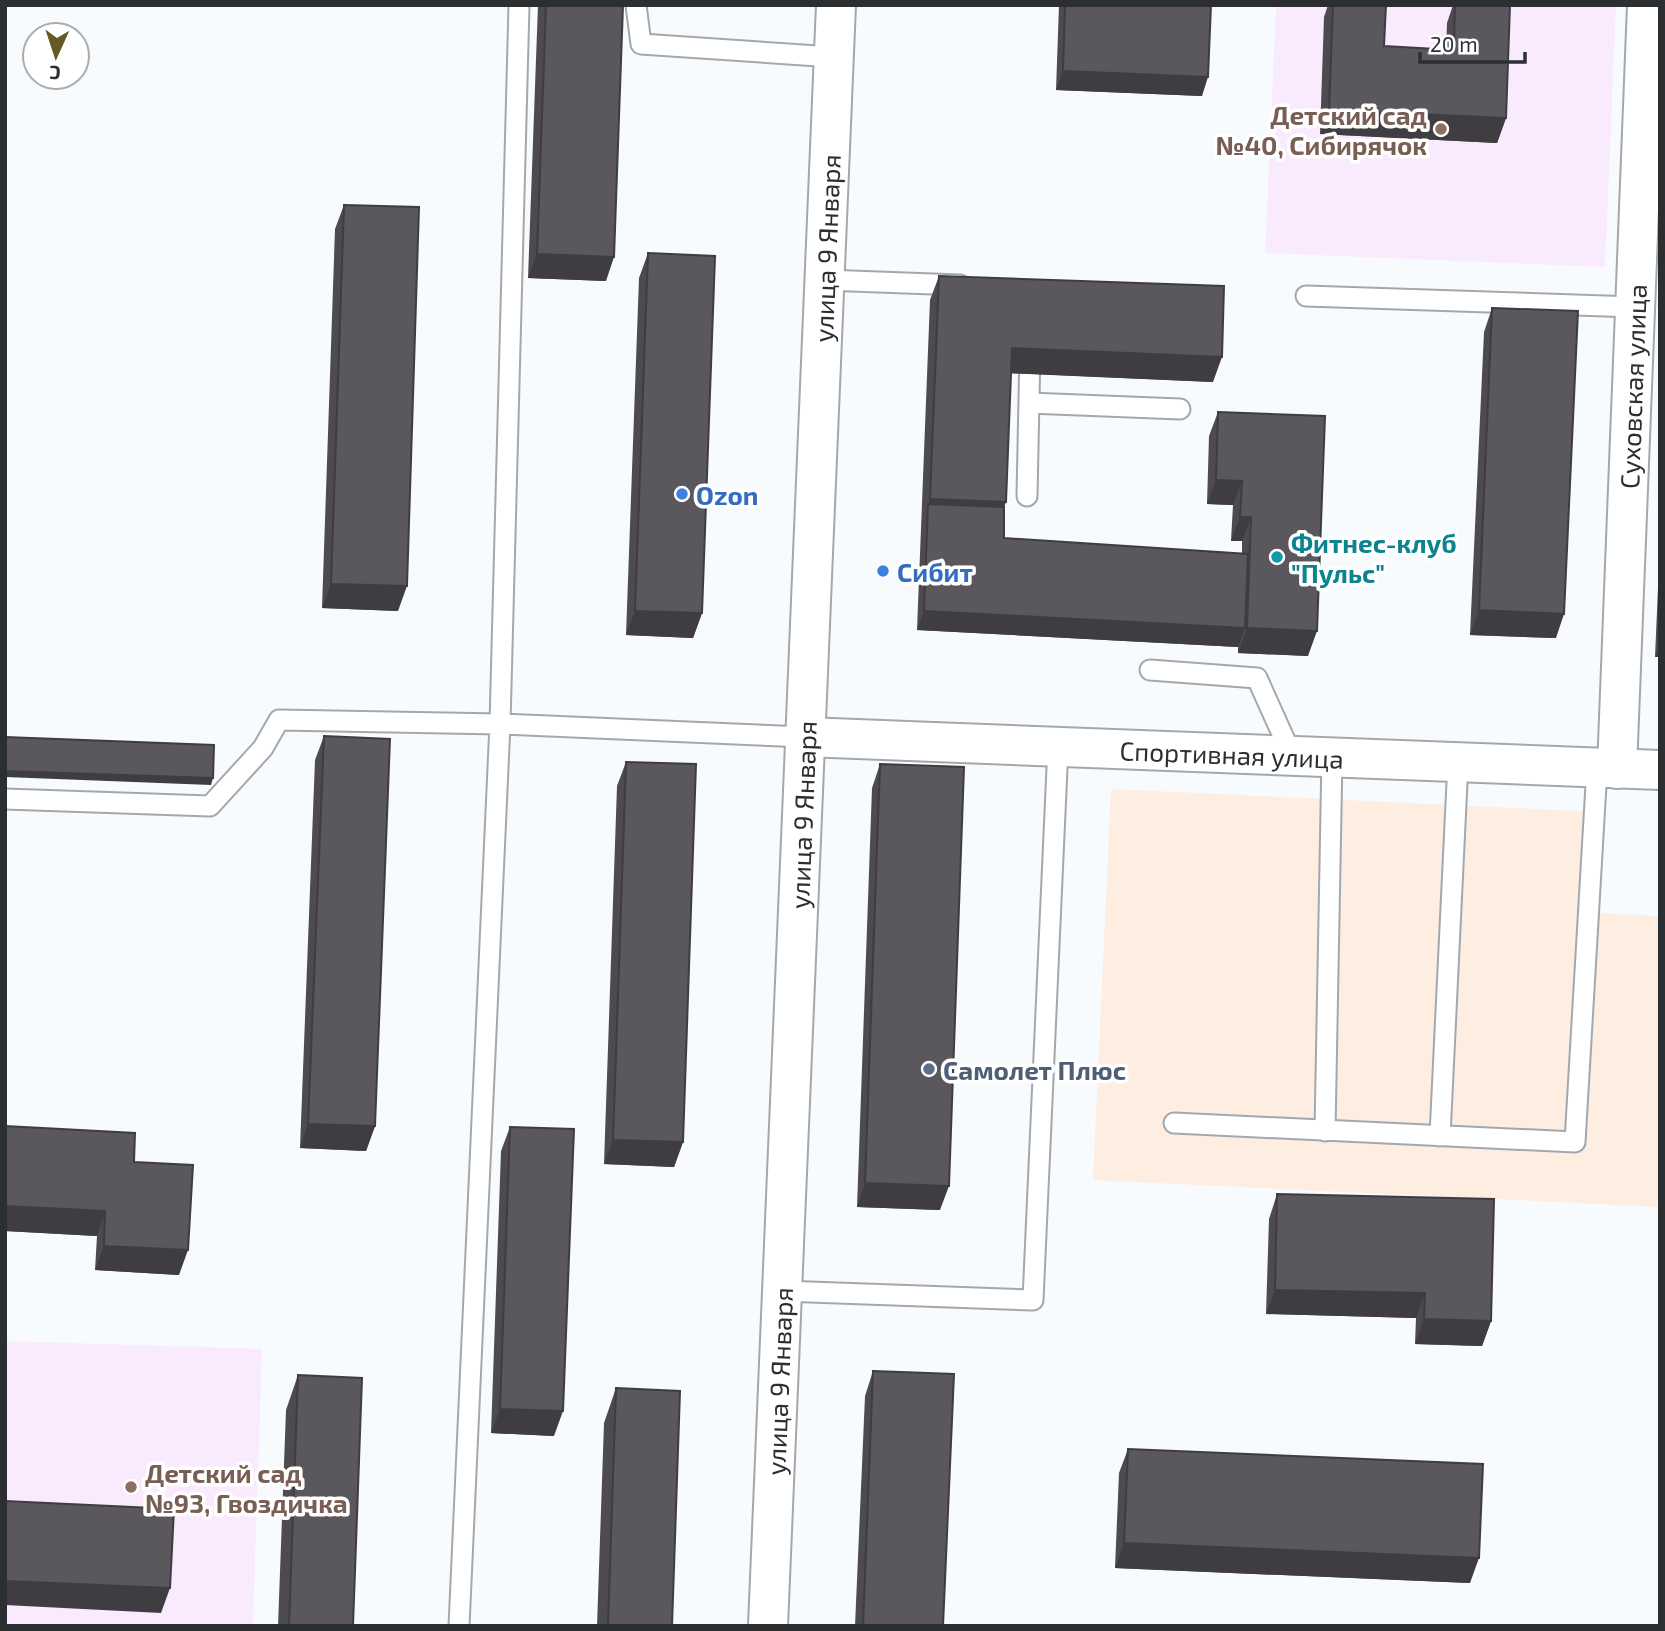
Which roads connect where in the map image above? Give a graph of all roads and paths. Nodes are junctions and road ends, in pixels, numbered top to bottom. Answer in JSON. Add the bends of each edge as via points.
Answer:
{"nodes":[{"id":1,"x":519,"y":5,"type":"edge"},
{"id":2,"x":636,"y":5,"type":"edge"},
{"id":3,"x":836,"y":5,"type":"edge"},
{"id":4,"x":1647,"y":5,"type":"edge"},
{"id":5,"x":834,"y":57,"type":"junction"},
{"id":6,"x":824,"y":280,"type":"junction"},
{"id":7,"x":976,"y":286,"type":"edge"},
{"id":8,"x":1306,"y":296,"type":"dead end"},
{"id":9,"x":1635,"y":307,"type":"junction"},
{"id":10,"x":1031,"y":326,"type":"edge"},
{"id":11,"x":1029,"y":403,"type":"junction"},
{"id":12,"x":1180,"y":409,"type":"dead end"},
{"id":13,"x":1027,"y":496,"type":"dead end"},
{"id":14,"x":1150,"y":670,"type":"dead end"},
{"id":15,"x":500,"y":724,"type":"junction"},
{"id":16,"x":805,"y":737,"type":"junction"},
{"id":17,"x":1058,"y":746,"type":"junction"},
{"id":18,"x":1292,"y":756,"type":"junction"},
{"id":19,"x":1332,"y":757,"type":"junction"},
{"id":20,"x":1458,"y":762,"type":"junction"},
{"id":21,"x":1607,"y":768,"type":"junction"},
{"id":22,"x":1660,"y":770,"type":"edge"},
{"id":23,"x":5,"y":799,"type":"edge"},
{"id":24,"x":1174,"y":1124,"type":"dead end"},
{"id":25,"x":1325,"y":1131,"type":"junction"},
{"id":26,"x":1440,"y":1136,"type":"junction"},
{"id":27,"x":782,"y":1291,"type":"junction"},
{"id":28,"x":459,"y":1626,"type":"edge"},
{"id":29,"x":768,"y":1626,"type":"edge"}],
"edges":[{"from":1,"to":15,"type":"lane"},
{"from":2,"to":5,"type":"lane","via":[[640,44]]},
{"from":3,"to":5,"type":"street","name":"улица 9 Января"},
{"from":4,"to":9,"type":"street","name":"Суховская улица"},
{"from":5,"to":6,"type":"street","name":"улица 9 Января"},
{"from":6,"to":7,"type":"lane"},
{"from":6,"to":16,"type":"street","name":"улица 9 Января"},
{"from":8,"to":9,"type":"lane"},
{"from":9,"to":21,"type":"street","name":"Суховская улица"},
{"from":10,"to":11,"type":"lane"},
{"from":11,"to":12,"type":"lane"},
{"from":11,"to":13,"type":"lane"},
{"from":14,"to":18,"type":"lane","via":[[1257,678]]},
{"from":15,"to":16,"type":"lane"},
{"from":15,"to":23,"type":"lane","via":[[279,720],[263,748],[209,806]]},
{"from":15,"to":28,"type":"lane"},
{"from":16,"to":17,"type":"street","name":"Спортивная улица"},
{"from":16,"to":27,"type":"street","name":"улица 9 Января"},
{"from":17,"to":18,"type":"street","name":"Спортивная улица"},
{"from":17,"to":27,"type":"lane","via":[[1033,1300]]},
{"from":18,"to":19,"type":"street","name":"Спортивная улица"},
{"from":19,"to":20,"type":"street","name":"Спортивная улица"},
{"from":19,"to":25,"type":"lane"},
{"from":20,"to":21,"type":"street","name":"Спортивная улица"},
{"from":20,"to":26,"type":"lane"},
{"from":21,"to":22,"type":"street","name":"Спортивная улица"},
{"from":21,"to":26,"type":"lane","via":[[1575,1142]]},
{"from":24,"to":25,"type":"lane"},
{"from":25,"to":26,"type":"lane"},
{"from":27,"to":29,"type":"street","name":"улица 9 Января"}]}
